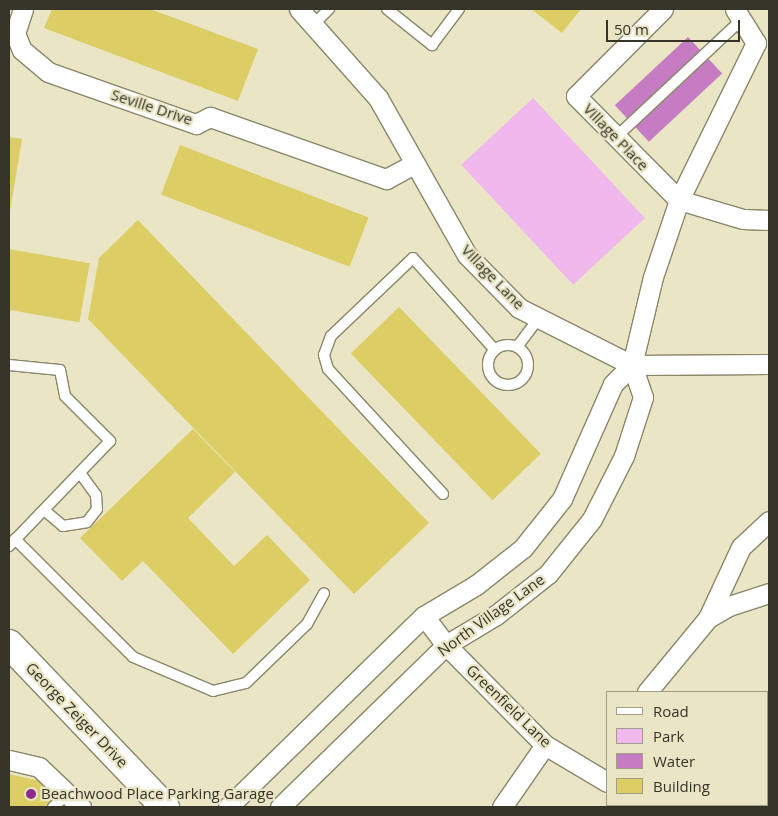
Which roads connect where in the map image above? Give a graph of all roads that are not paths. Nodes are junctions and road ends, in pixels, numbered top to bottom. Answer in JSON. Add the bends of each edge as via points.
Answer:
{"nodes":[{"id":1,"x":23,"y":9,"type":"edge"},
{"id":2,"x":298,"y":9,"type":"edge"},
{"id":3,"x":329,"y":9,"type":"edge"},
{"id":4,"x":459,"y":9,"type":"edge"},
{"id":5,"x":663,"y":9,"type":"edge"},
{"id":6,"x":392,"y":10,"type":"edge"},
{"id":7,"x":738,"y":14,"type":"edge"},
{"id":8,"x":313,"y":24,"type":"junction"},
{"id":9,"x":615,"y":138,"type":"junction"},
{"id":10,"x":412,"y":165,"type":"junction"},
{"id":11,"x":679,"y":200,"type":"junction"},
{"id":12,"x":769,"y":220,"type":"edge"},
{"id":13,"x":538,"y":319,"type":"junction"},
{"id":14,"x":517,"y":347,"type":"junction"},
{"id":15,"x":495,"y":350,"type":"junction"},
{"id":16,"x":769,"y":364,"type":"edge"},
{"id":17,"x":9,"y":365,"type":"edge"},
{"id":18,"x":632,"y":365,"type":"junction"},
{"id":19,"x":80,"y":472,"type":"junction"},
{"id":20,"x":443,"y":494,"type":"dead end"},
{"id":21,"x":44,"y":510,"type":"junction"},
{"id":22,"x":769,"y":521,"type":"edge"},
{"id":23,"x":12,"y":542,"type":"edge"},
{"id":24,"x":324,"y":593,"type":"dead end"},
{"id":25,"x":769,"y":594,"type":"edge"},
{"id":26,"x":424,"y":616,"type":"junction"},
{"id":27,"x":708,"y":618,"type":"junction"},
{"id":28,"x":9,"y":644,"type":"edge"},
{"id":29,"x":446,"y":645,"type":"junction"},
{"id":30,"x":648,"y":691,"type":"edge"},
{"id":31,"x":545,"y":745,"type":"junction"},
{"id":32,"x":9,"y":760,"type":"edge"},
{"id":33,"x":605,"y":774,"type":"edge"},
{"id":34,"x":68,"y":794,"type":"junction"},
{"id":35,"x":53,"y":807,"type":"edge"},
{"id":36,"x":81,"y":807,"type":"edge"},
{"id":37,"x":165,"y":807,"type":"edge"},
{"id":38,"x":228,"y":807,"type":"edge"},
{"id":39,"x":280,"y":807,"type":"edge"},
{"id":40,"x":502,"y":807,"type":"edge"}],
"edges":[{"from":1,"to":10,"type":"street","name":"Seville Drive","via":[[15,33],[22,50],[48,72],[196,124],[210,117],[386,179]]},
{"from":2,"to":8,"type":"street","name":"Village Lane"},
{"from":3,"to":8,"type":"lane"},
{"from":4,"to":6,"type":"lane","via":[[432,44]]},
{"from":5,"to":9,"type":"street","name":"Village Place","via":[[576,96]]},
{"from":7,"to":9,"type":"lane"},
{"from":7,"to":11,"type":"street","via":[[756,43]]},
{"from":8,"to":10,"type":"street","name":"Village Lane","via":[[378,98]]},
{"from":9,"to":11,"type":"street","name":"Village Place"},
{"from":10,"to":13,"type":"street","name":"Village Lane","via":[[467,255],[519,308]]},
{"from":11,"to":12,"type":"street","via":[[743,219]]},
{"from":11,"to":18,"type":"street","via":[[653,277]]},
{"from":13,"to":14,"type":"lane"},
{"from":13,"to":18,"type":"street","name":"Village Lane"},
{"from":14,"to":15,"type":"lane"},
{"from":14,"to":15,"type":"lane","via":[[526,358],[526,372],[515,383],[506,385],[489,372],[488,362]]},
{"from":15,"to":20,"type":"lane","via":[[414,258],[331,336],[324,355],[328,369]]},
{"from":16,"to":18,"type":"street","name":"Village Lane"},
{"from":17,"to":19,"type":"lane","via":[[60,370],[65,396],[110,441]]},
{"from":18,"to":26,"type":"street","via":[[612,384],[562,499],[523,548],[476,585]]},
{"from":18,"to":29,"type":"street","name":"North Village Lane","via":[[643,397],[624,456],[592,519],[548,574],[496,615]]},
{"from":19,"to":21,"type":"lane"},
{"from":19,"to":21,"type":"lane","via":[[96,495],[97,509],[87,522],[63,526]]},
{"from":21,"to":23,"type":"lane"},
{"from":22,"to":27,"type":"street","via":[[742,547]]},
{"from":23,"to":24,"type":"lane","via":[[133,657],[213,691],[246,683],[308,624]]},
{"from":25,"to":27,"type":"street","via":[[730,606]]},
{"from":26,"to":29,"type":"street","name":"Greenfield Lane"},
{"from":26,"to":38,"type":"street"},
{"from":27,"to":30,"type":"street"},
{"from":28,"to":37,"type":"street","name":"George Zeiger Drive"},
{"from":29,"to":31,"type":"street","name":"Greenfield Lane"},
{"from":29,"to":39,"type":"street","name":"North Village Lane"},
{"from":31,"to":33,"type":"street","name":"Greenfield Lane"},
{"from":31,"to":40,"type":"street"},
{"from":32,"to":34,"type":"street","via":[[38,767]]},
{"from":34,"to":35,"type":"lane"},
{"from":34,"to":36,"type":"street"}]}
